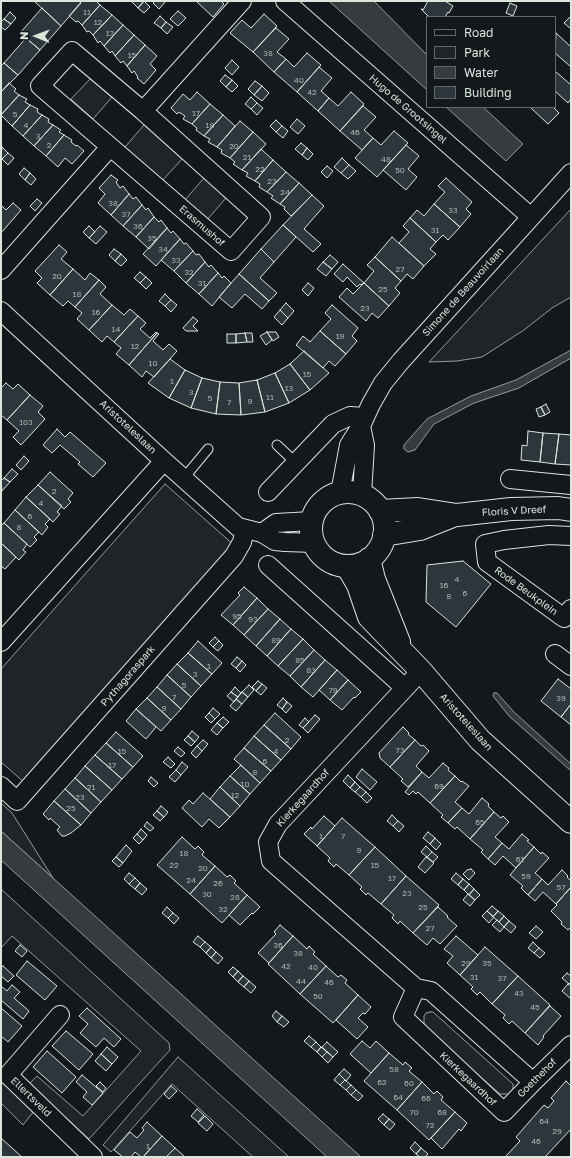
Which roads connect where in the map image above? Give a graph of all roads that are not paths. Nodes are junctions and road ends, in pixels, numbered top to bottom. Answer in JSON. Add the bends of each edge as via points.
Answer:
{"nodes":[{"id":1,"x":242,"y":1,"type":"edge"},
{"id":2,"x":285,"y":1,"type":"edge"},
{"id":3,"x":143,"y":111,"type":"junction"},
{"id":4,"x":110,"y":147,"type":"junction"},
{"id":5,"x":571,"y":173,"type":"edge"},
{"id":6,"x":531,"y":217,"type":"junction"},
{"id":7,"x":1,"y":270,"type":"edge"},
{"id":8,"x":1,"y":311,"type":"edge"},
{"id":9,"x":363,"y":422,"type":"junction"},
{"id":10,"x":277,"y":445,"type":"dead end"},
{"id":11,"x":208,"y":449,"type":"dead end"},
{"id":12,"x":164,"y":461,"type":"junction"},
{"id":13,"x":296,"y":463,"type":"junction"},
{"id":14,"x":184,"y":478,"type":"junction"},
{"id":15,"x":510,"y":479,"type":"dead end"},
{"id":16,"x":571,"y":485,"type":"edge"},
{"id":17,"x":268,"y":492,"type":"dead end"},
{"id":18,"x":340,"y":493,"type":"junction"},
{"id":19,"x":362,"y":495,"type":"junction"},
{"id":20,"x":571,"y":510,"type":"edge"},
{"id":21,"x":380,"y":511,"type":"junction"},
{"id":22,"x":456,"y":515,"type":"junction"},
{"id":23,"x":312,"y":521,"type":"junction"},
{"id":24,"x":253,"y":531,"type":"junction"},
{"id":25,"x":384,"y":534,"type":"junction"},
{"id":26,"x":571,"y":536,"type":"edge"},
{"id":27,"x":314,"y":543,"type":"junction"},
{"id":28,"x":369,"y":559,"type":"junction"},
{"id":29,"x":268,"y":565,"type":"dead end"},
{"id":30,"x":347,"y":566,"type":"junction"},
{"id":31,"x":571,"y":609,"type":"edge"},
{"id":32,"x":1,"y":642,"type":"edge"},
{"id":33,"x":402,"y":651,"type":"junction"},
{"id":34,"x":555,"y":654,"type":"dead end"},
{"id":35,"x":571,"y":666,"type":"edge"},
{"id":36,"x":421,"y":671,"type":"junction"},
{"id":37,"x":405,"y":688,"type":"junction"},
{"id":38,"x":1,"y":786,"type":"edge"},
{"id":39,"x":571,"y":822,"type":"edge"},
{"id":40,"x":416,"y":988,"type":"junction"},
{"id":41,"x":60,"y":1015,"type":"dead end"},
{"id":42,"x":571,"y":1045,"type":"edge"},
{"id":43,"x":533,"y":1082,"type":"junction"},
{"id":44,"x":504,"y":1112,"type":"joint"},
{"id":45,"x":92,"y":1157,"type":"edge"}],
"edges":[{"from":1,"to":3,"type":"street"},
{"from":2,"to":6,"type":"street","name":"Hugo de Grootsingel"},
{"from":3,"to":4,"type":"street","name":"Erasmushof","via":[[72,51],[40,86]]},
{"from":3,"to":4,"type":"street","name":"Erasmushof","via":[[261,217],[231,251]]},
{"from":4,"to":7,"type":"street"},
{"from":5,"to":6,"type":"street","name":"Simone de Beauvoirlaan"},
{"from":6,"to":9,"type":"street","name":"Simone de Beauvoirlaan","via":[[401,361],[383,383]]},
{"from":8,"to":12,"type":"street","name":"Aristoteleslaan"},
{"from":9,"to":13,"type":"street","via":[[350,416],[333,424]]},
{"from":9,"to":18,"type":"street","name":"Simone de Beauvoirlaan","via":[[349,445]]},
{"from":9,"to":19,"type":"street","via":[[365,445]]},
{"from":10,"to":13,"type":"lane"},
{"from":11,"to":14,"type":"lane"},
{"from":12,"to":14,"type":"street","name":"Aristoteleslaan"},
{"from":12,"to":32,"type":"street"},
{"from":13,"to":17,"type":"street"},
{"from":14,"to":24,"type":"street","name":"Aristoteleslaan","via":[[238,527]]},
{"from":15,"to":16,"type":"street"},
{"from":18,"to":19,"type":"street"},
{"from":18,"to":23,"type":"street","via":[[322,503]]},
{"from":19,"to":21,"type":"street","via":[[373,501]]},
{"from":20,"to":22,"type":"street","name":"Floris V Dreef","via":[[511,509]]},
{"from":21,"to":22,"type":"street","name":"Floris V Dreef","via":[[418,509]]},
{"from":21,"to":25,"type":"street","via":[[384,522]]},
{"from":22,"to":25,"type":"street","name":"Floris V Dreef","via":[[420,529]]},
{"from":23,"to":24,"type":"street","via":[[276,523]]},
{"from":23,"to":27,"type":"street"},
{"from":24,"to":27,"type":"street","name":"Aristoteleslaan","via":[[275,541]]},
{"from":24,"to":38,"type":"street","name":"Pythagoraspark","via":[[242,542],[234,556],[17,801]]},
{"from":25,"to":28,"type":"street","via":[[379,548]]},
{"from":26,"to":31,"type":"street","name":"Rode Beukplein","via":[[549,535],[486,544],[487,562],[564,618]]},
{"from":27,"to":30,"type":"street","via":[[327,559]]},
{"from":28,"to":30,"type":"street"},
{"from":28,"to":33,"type":"street","name":"Aristoteleslaan","via":[[374,579]]},
{"from":29,"to":37,"type":"street"},
{"from":30,"to":33,"type":"street","name":"Aristoteleslaan","via":[[358,585],[369,617]]},
{"from":33,"to":36,"type":"street","name":"Aristoteleslaan"},
{"from":34,"to":35,"type":"street"},
{"from":36,"to":37,"type":"street","name":"Kierkegaardhof"},
{"from":36,"to":39,"type":"street","name":"Aristoteleslaan","via":[[480,740]]},
{"from":37,"to":40,"type":"street","name":"Kierkegaardhof","via":[[278,824],[268,842],[271,861]]},
{"from":40,"to":43,"type":"street","name":"Kierkegaardhof","via":[[431,991]]},
{"from":40,"to":44,"type":"street","name":"Kierkegaardhof","via":[[403,1017]]},
{"from":41,"to":45,"type":"street","name":"Ellertsveld","via":[[8,1075]]},
{"from":42,"to":43,"type":"street","name":"Goethehof"},
{"from":43,"to":44,"type":"street","name":"Goethehof"}]}
